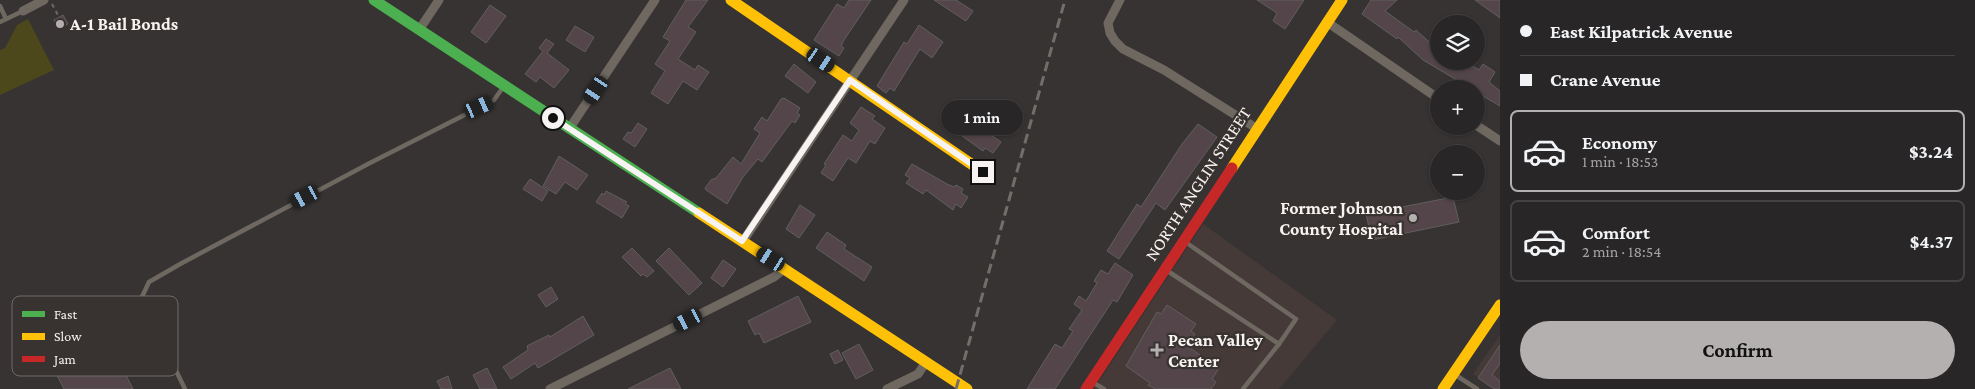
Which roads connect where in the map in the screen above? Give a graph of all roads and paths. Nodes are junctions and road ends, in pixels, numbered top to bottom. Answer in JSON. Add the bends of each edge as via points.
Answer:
{"nodes":[{"id":1,"x":44,"y":0,"type":"edge"},
{"id":2,"x":50,"y":0,"type":"edge"},
{"id":3,"x":374,"y":0,"type":"edge"},
{"id":4,"x":439,"y":0,"type":"edge"},
{"id":5,"x":655,"y":0,"type":"edge"},
{"id":6,"x":731,"y":0,"type":"edge"},
{"id":7,"x":904,"y":0,"type":"edge"},
{"id":8,"x":1120,"y":0,"type":"edge"},
{"id":9,"x":1342,"y":0,"type":"edge"},
{"id":10,"x":0,"y":6,"type":"edge"},
{"id":11,"x":23,"y":11,"type":"joint"},
{"id":12,"x":59,"y":17,"type":"dead end"},
{"id":13,"x":6,"y":19,"type":"junction"},
{"id":14,"x":0,"y":22,"type":"edge"},
{"id":15,"x":1327,"y":22,"type":"junction"},
{"id":16,"x":419,"y":30,"type":"junction"},
{"id":17,"x":850,"y":80,"type":"junction"},
{"id":18,"x":504,"y":86,"type":"junction"},
{"id":19,"x":1430,"y":93,"type":"edge"},
{"id":20,"x":1256,"y":128,"type":"junction"},
{"id":21,"x":570,"y":129,"type":"junction"},
{"id":22,"x":1485,"y":131,"type":"edge"},
{"id":23,"x":1500,"y":141,"type":"edge"},
{"id":24,"x":983,"y":172,"type":"dead end"},
{"id":25,"x":1183,"y":240,"type":"junction"},
{"id":26,"x":742,"y":241,"type":"junction"},
{"id":27,"x":785,"y":268,"type":"junction"},
{"id":28,"x":1164,"y":268,"type":"junction"},
{"id":29,"x":142,"y":296,"type":"edge"},
{"id":30,"x":1499,"y":308,"type":"edge"},
{"id":31,"x":1279,"y":344,"type":"junction"},
{"id":32,"x":926,"y":362,"type":"junction"},
{"id":33,"x":1453,"y":373,"type":"junction"},
{"id":34,"x":178,"y":375,"type":"edge"},
{"id":35,"x":1088,"y":385,"type":"edge"},
{"id":36,"x":185,"y":389,"type":"edge"},
{"id":37,"x":550,"y":389,"type":"edge"},
{"id":38,"x":887,"y":389,"type":"edge"},
{"id":39,"x":967,"y":389,"type":"edge"},
{"id":40,"x":1104,"y":389,"type":"edge"},
{"id":41,"x":1243,"y":389,"type":"edge"},
{"id":42,"x":1443,"y":389,"type":"edge"},
{"id":43,"x":1477,"y":389,"type":"edge"}],
"edges":[{"from":1,"to":11,"type":"street"},
{"from":2,"to":12,"type":"path"},
{"from":3,"to":16,"type":"street"},
{"from":4,"to":16,"type":"street"},
{"from":5,"to":21,"type":"street"},
{"from":6,"to":17,"type":"street"},
{"from":7,"to":17,"type":"street"},
{"from":8,"to":20,"type":"street","via":[[1108,23],[1110,33],[1123,49],[1164,70]]},
{"from":9,"to":15,"type":"street","name":"NORTH ANGLIN STREET"},
{"from":10,"to":13,"type":"lane"},
{"from":11,"to":13,"type":"lane"},
{"from":13,"to":14,"type":"lane"},
{"from":15,"to":19,"type":"street"},
{"from":15,"to":20,"type":"street","name":"NORTH ANGLIN STREET"},
{"from":16,"to":18,"type":"street"},
{"from":17,"to":24,"type":"street"},
{"from":17,"to":26,"type":"street"},
{"from":18,"to":21,"type":"street"},
{"from":18,"to":29,"type":"lane","via":[[494,100],[149,282]]},
{"from":20,"to":25,"type":"street","name":"NORTH ANGLIN STREET"},
{"from":21,"to":26,"type":"street"},
{"from":22,"to":23,"type":"street"},
{"from":25,"to":28,"type":"street","name":"NORTH ANGLIN STREET"},
{"from":25,"to":31,"type":"lane","via":[[1296,319]]},
{"from":26,"to":27,"type":"street"},
{"from":27,"to":32,"type":"street"},
{"from":27,"to":37,"type":"street","via":[[774,277]]},
{"from":28,"to":31,"type":"lane"},
{"from":28,"to":35,"type":"street","name":"NORTH ANGLIN STREET"},
{"from":30,"to":33,"type":"street"},
{"from":31,"to":41,"type":"lane"},
{"from":32,"to":38,"type":"street","via":[[918,374]]},
{"from":32,"to":39,"type":"street"},
{"from":33,"to":42,"type":"street"},
{"from":33,"to":43,"type":"lane"},
{"from":34,"to":36,"type":"lane"},
{"from":35,"to":40,"type":"lane"}]}
